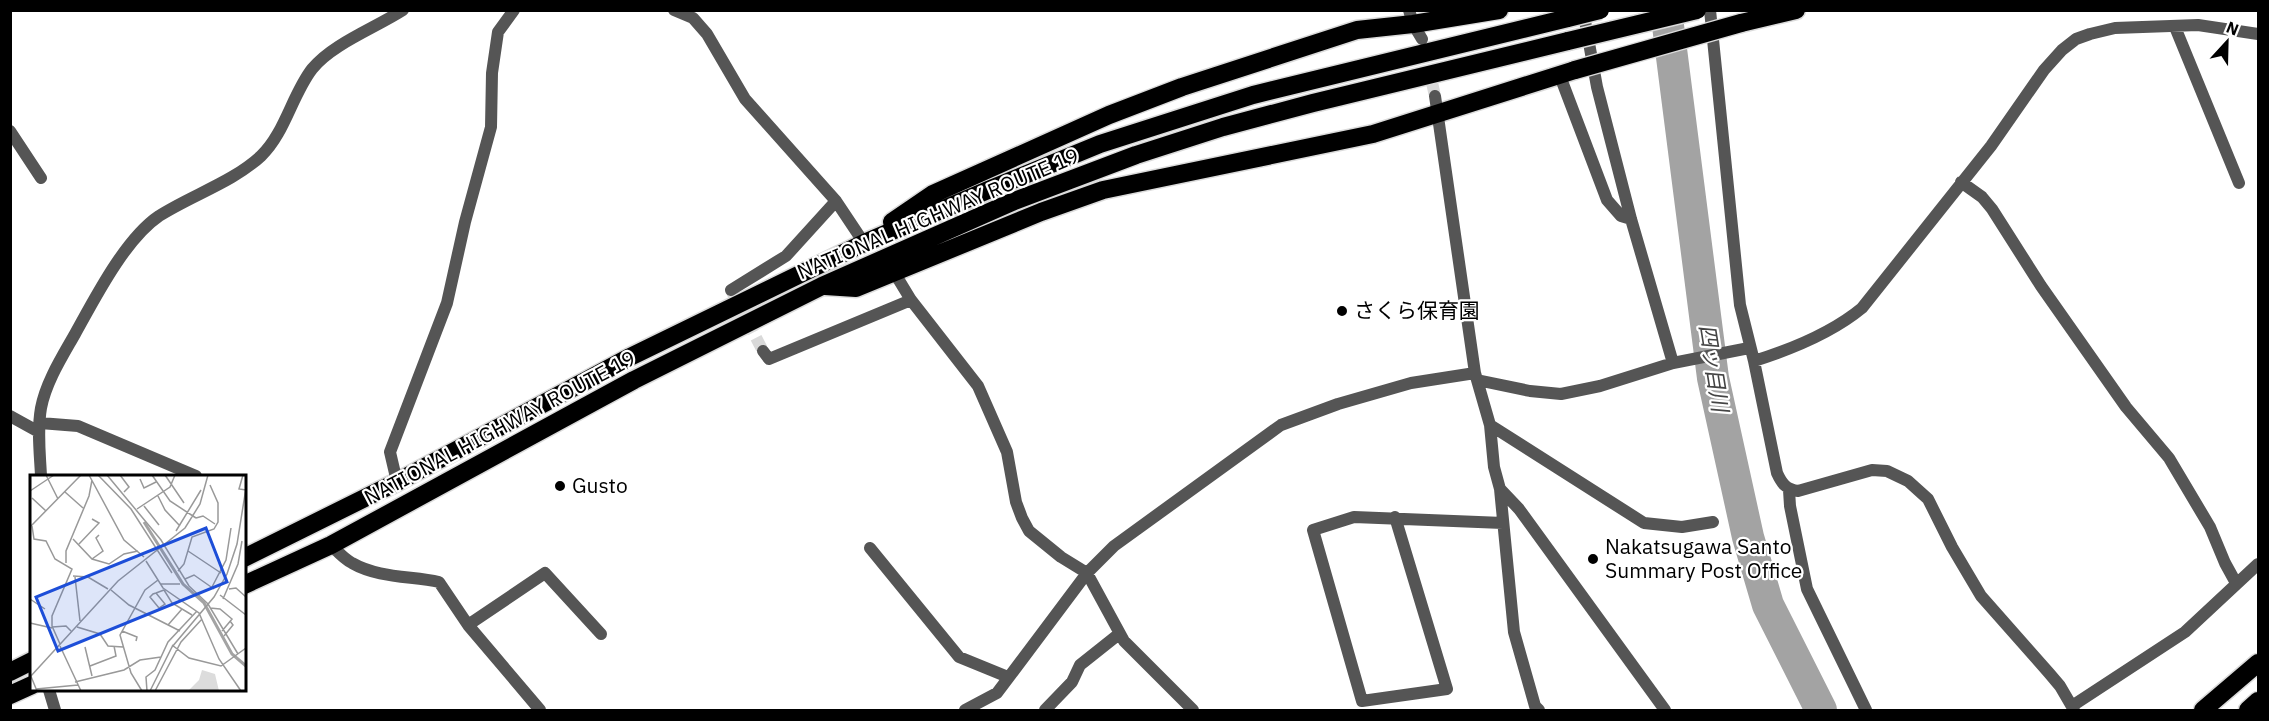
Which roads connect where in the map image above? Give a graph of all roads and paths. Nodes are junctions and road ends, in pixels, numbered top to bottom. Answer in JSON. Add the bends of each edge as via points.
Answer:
{"nodes":[{"id":1,"x":403,"y":10,"type":"edge"},
{"id":2,"x":514,"y":10,"type":"edge"},
{"id":3,"x":674,"y":10,"type":"edge"},
{"id":4,"x":1498,"y":10,"type":"edge"},
{"id":5,"x":1600,"y":10,"type":"edge"},
{"id":6,"x":1697,"y":10,"type":"edge"},
{"id":7,"x":1710,"y":10,"type":"edge"},
{"id":8,"x":1797,"y":10,"type":"edge"},
{"id":9,"x":1575,"y":14,"type":"edge"},
{"id":10,"x":1415,"y":24,"type":"edge"},
{"id":11,"x":2175,"y":27,"type":"junction"},
{"id":12,"x":2259,"y":34,"type":"edge"},
{"id":13,"x":1568,"y":73,"type":"junction"},
{"id":14,"x":1437,"y":104,"type":"junction"},
{"id":15,"x":10,"y":131,"type":"edge"},
{"id":16,"x":41,"y":178,"type":"dead end"},
{"id":17,"x":1961,"y":182,"type":"junction"},
{"id":18,"x":2239,"y":183,"type":"dead end"},
{"id":19,"x":836,"y":201,"type":"junction"},
{"id":20,"x":1631,"y":219,"type":"junction"},
{"id":21,"x":864,"y":243,"type":"junction"},
{"id":22,"x":894,"y":272,"type":"junction"},
{"id":23,"x":822,"y":286,"type":"junction"},
{"id":24,"x":731,"y":290,"type":"dead end"},
{"id":25,"x":911,"y":300,"type":"junction"},
{"id":26,"x":1749,"y":348,"type":"junction"},
{"id":27,"x":763,"y":351,"type":"dead end"},
{"id":28,"x":1754,"y":361,"type":"junction"},
{"id":29,"x":1677,"y":363,"type":"junction"},
{"id":30,"x":1476,"y":377,"type":"junction"},
{"id":31,"x":10,"y":416,"type":"edge"},
{"id":32,"x":1491,"y":425,"type":"junction"},
{"id":33,"x":40,"y":428,"type":"junction"},
{"id":34,"x":41,"y":475,"type":"edge"},
{"id":35,"x":191,"y":475,"type":"edge"},
{"id":36,"x":397,"y":482,"type":"junction"},
{"id":37,"x":1500,"y":489,"type":"junction"},
{"id":38,"x":1789,"y":490,"type":"junction"},
{"id":39,"x":1395,"y":518,"type":"junction"},
{"id":40,"x":1713,"y":522,"type":"dead end"},
{"id":41,"x":1503,"y":523,"type":"junction"},
{"id":42,"x":331,"y":545,"type":"junction"},
{"id":43,"x":870,"y":548,"type":"dead end"},
{"id":44,"x":246,"y":554,"type":"edge"},
{"id":45,"x":2259,"y":564,"type":"edge"},
{"id":46,"x":1086,"y":573,"type":"junction"},
{"id":47,"x":2236,"y":583,"type":"junction"},
{"id":48,"x":246,"y":584,"type":"edge"},
{"id":49,"x":468,"y":625,"type":"junction"},
{"id":50,"x":601,"y":634,"type":"dead end"},
{"id":51,"x":1119,"y":634,"type":"junction"},
{"id":52,"x":30,"y":662,"type":"edge"},
{"id":53,"x":2259,"y":663,"type":"edge"},
{"id":54,"x":10,"y":672,"type":"edge"},
{"id":55,"x":1008,"y":677,"type":"junction"},
{"id":56,"x":30,"y":687,"type":"edge"},
{"id":57,"x":49,"y":691,"type":"edge"},
{"id":58,"x":10,"y":696,"type":"edge"},
{"id":59,"x":2259,"y":701,"type":"edge"},
{"id":60,"x":2073,"y":708,"type":"edge"},
{"id":61,"x":55,"y":711,"type":"edge"},
{"id":62,"x":540,"y":711,"type":"edge"},
{"id":63,"x":965,"y":711,"type":"edge"},
{"id":64,"x":1045,"y":711,"type":"edge"},
{"id":65,"x":1193,"y":711,"type":"edge"},
{"id":66,"x":1539,"y":711,"type":"edge"},
{"id":67,"x":1665,"y":711,"type":"edge"},
{"id":68,"x":1866,"y":711,"type":"edge"},
{"id":69,"x":2203,"y":711,"type":"edge"},
{"id":70,"x":2248,"y":711,"type":"edge"}],
"edges":[{"from":1,"to":33,"type":"street","via":[[336,48],[312,69],[269,147],[254,162],[158,217],[134,241],[98,292],[51,378]]},
{"from":2,"to":36,"type":"street","via":[[498,32],[491,127],[447,303],[390,452]]},
{"from":3,"to":19,"type":"street","via":[[693,18],[708,34],[745,99]]},
{"from":4,"to":10,"type":"highway"},
{"from":5,"to":9,"type":"highway","name":"NATIONAL HIGHWAY ROUTE 19","bridge":true},
{"from":6,"to":23,"type":"highway","name":"NATIONAL HIGHWAY ROUTE 19","bridge":true,"via":[[1224,127],[1012,202]]},
{"from":7,"to":26,"type":"street","via":[[1740,305]]},
{"from":8,"to":13,"type":"highway","bridge":true},
{"from":9,"to":20,"type":"street"},
{"from":9,"to":21,"type":"highway","name":"NATIONAL HIGHWAY ROUTE 19","via":[[1242,98],[1100,144]]},
{"from":10,"to":21,"type":"highway","via":[[1357,30],[1109,115],[933,194]]},
{"from":11,"to":12,"type":"street","via":[[2198,25]]},
{"from":11,"to":17,"type":"street","via":[[2115,28],[2076,39],[2044,70]]},
{"from":11,"to":18,"type":"street"},
{"from":13,"to":14,"type":"highway"},
{"from":13,"to":20,"type":"street","via":[[1607,200],[1621,216]]},
{"from":14,"to":22,"type":"highway","via":[[1373,134],[1103,190]]},
{"from":14,"to":30,"type":"street"},
{"from":15,"to":16,"type":"street"},
{"from":17,"to":28,"type":"street","via":[[1862,308],[1849,319]]},
{"from":17,"to":47,"type":"street","via":[[1992,209],[2040,286],[2126,407],[2169,458],[2210,527]]},
{"from":19,"to":21,"type":"street"},
{"from":19,"to":24,"type":"street","via":[[786,256]]},
{"from":20,"to":29,"type":"street"},
{"from":21,"to":36,"type":"highway","name":"NATIONAL HIGHWAY ROUTE 19","via":[[630,357]]},
{"from":22,"to":23,"type":"highway","via":[[856,288]]},
{"from":22,"to":25,"type":"street"},
{"from":23,"to":42,"type":"highway","name":"NATIONAL HIGHWAY ROUTE 19","via":[[634,380]]},
{"from":25,"to":27,"type":"street","via":[[769,359]]},
{"from":25,"to":46,"type":"street","via":[[978,386],[1007,452],[1016,502],[1029,531]]},
{"from":26,"to":28,"type":"street"},
{"from":26,"to":29,"type":"street"},
{"from":28,"to":38,"type":"street","via":[[1777,473]]},
{"from":29,"to":30,"type":"street","via":[[1561,394],[1530,391]]},
{"from":30,"to":32,"type":"street"},
{"from":30,"to":46,"type":"street","via":[[1411,383],[1281,425],[1133,530]]},
{"from":31,"to":33,"type":"street"},
{"from":32,"to":37,"type":"street"},
{"from":32,"to":40,"type":"street","via":[[1644,523],[1682,527]]},
{"from":33,"to":34,"type":"street"},
{"from":33,"to":35,"type":"street","via":[[78,426]]},
{"from":36,"to":44,"type":"highway","name":"NATIONAL HIGHWAY ROUTE 19"},
{"from":37,"to":41,"type":"street"},
{"from":37,"to":67,"type":"street","via":[[1519,508]]},
{"from":38,"to":60,"type":"street","via":[[1811,488],[1872,470],[1887,471],[1908,481],[1928,499],[1981,596],[2049,673]]},
{"from":38,"to":68,"type":"street","via":[[1807,589]]},
{"from":39,"to":39,"type":"street","via":[[1447,689],[1362,701],[1313,530],[1354,517]]},
{"from":39,"to":41,"type":"street"},
{"from":41,"to":66,"type":"street","via":[[1514,632]]},
{"from":42,"to":48,"type":"highway","name":"NATIONAL HIGHWAY ROUTE 19"},
{"from":42,"to":49,"type":"street","via":[[352,563],[381,574],[439,582]]},
{"from":43,"to":55,"type":"street","via":[[958,657]]},
{"from":45,"to":47,"type":"street"},
{"from":46,"to":51,"type":"street"},
{"from":46,"to":55,"type":"street"},
{"from":47,"to":60,"type":"street","via":[[2185,632]]},
{"from":49,"to":50,"type":"street","via":[[545,573]]},
{"from":49,"to":62,"type":"street"},
{"from":51,"to":64,"type":"street","via":[[1080,665],[1072,682]]},
{"from":51,"to":65,"type":"street"},
{"from":52,"to":54,"type":"highway"},
{"from":53,"to":69,"type":"highway"},
{"from":55,"to":63,"type":"street","via":[[997,693]]},
{"from":56,"to":58,"type":"highway"},
{"from":57,"to":61,"type":"street"},
{"from":59,"to":70,"type":"highway"}]}
